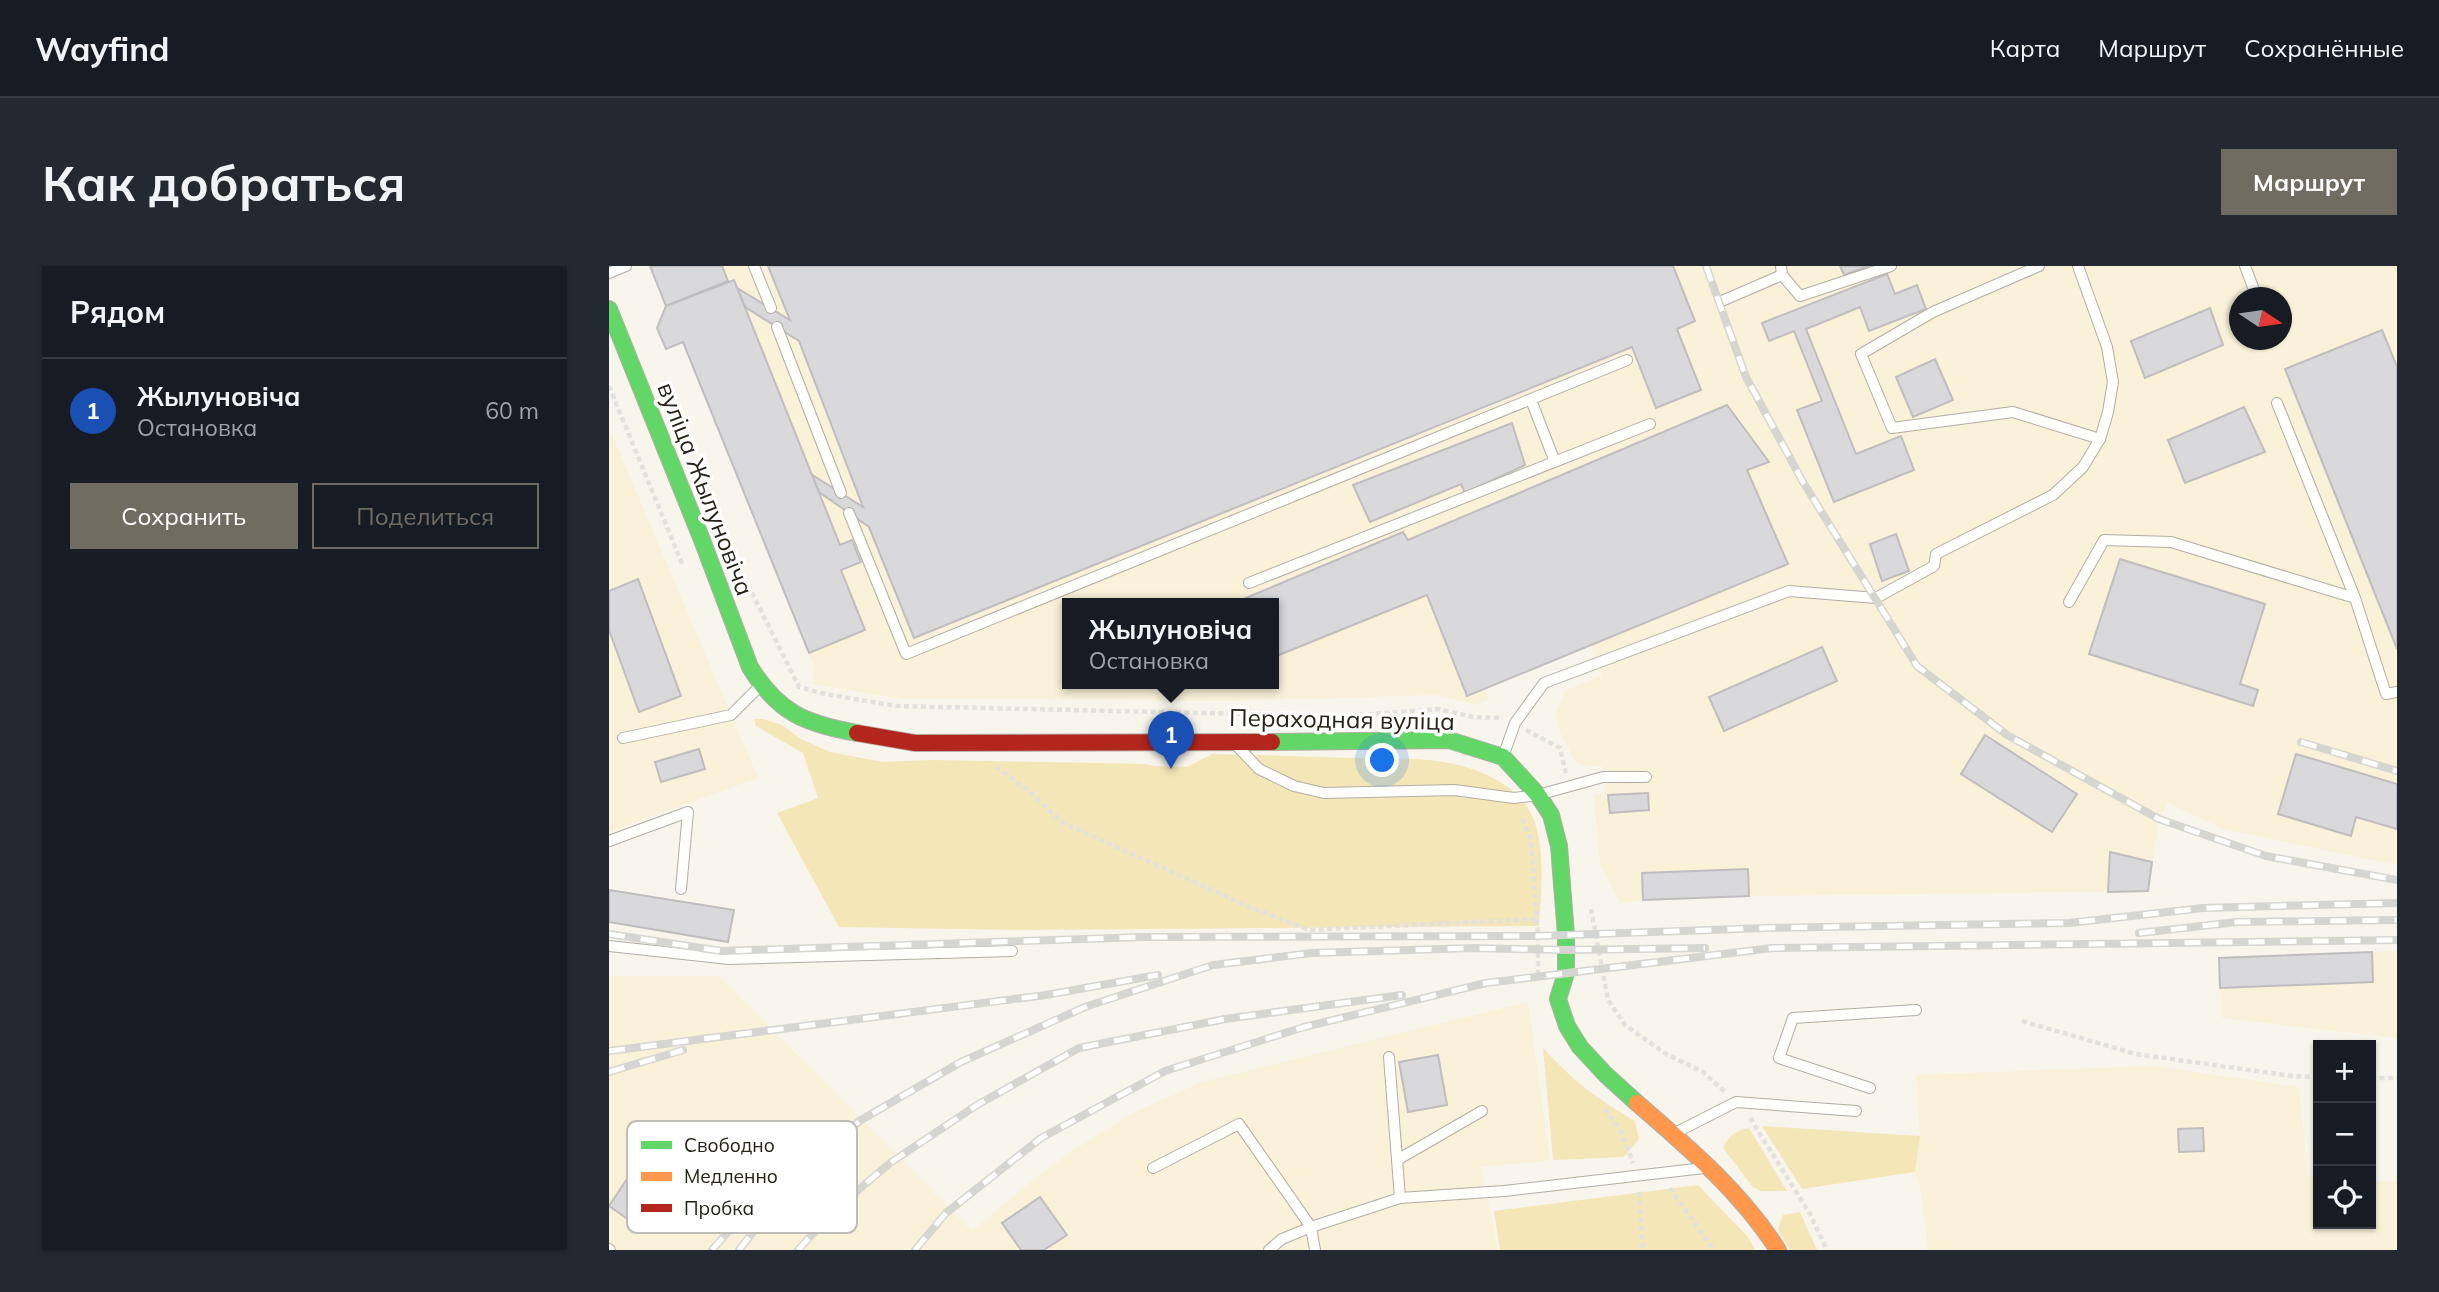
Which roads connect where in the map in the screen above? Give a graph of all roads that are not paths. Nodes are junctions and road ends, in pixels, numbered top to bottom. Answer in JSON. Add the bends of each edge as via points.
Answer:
{"nodes":[{"id":1,"x":626,"y":266,"type":"edge"},
{"id":2,"x":754,"y":266,"type":"edge"},
{"id":3,"x":1891,"y":266,"type":"edge"},
{"id":4,"x":2039,"y":266,"type":"edge"},
{"id":5,"x":2078,"y":266,"type":"edge"},
{"id":6,"x":2245,"y":266,"type":"edge"},
{"id":7,"x":1782,"y":271,"type":"edge"},
{"id":8,"x":609,"y":273,"type":"edge"},
{"id":9,"x":2253,"y":287,"type":"edge"},
{"id":10,"x":1724,"y":300,"type":"dead end"},
{"id":11,"x":771,"y":308,"type":"dead end"},
{"id":12,"x":609,"y":309,"type":"edge"},
{"id":13,"x":777,"y":327,"type":"dead end"},
{"id":14,"x":1627,"y":360,"type":"dead end"},
{"id":15,"x":1531,"y":400,"type":"junction"},
{"id":16,"x":2277,"y":403,"type":"dead end"},
{"id":17,"x":1650,"y":424,"type":"dead end"},
{"id":18,"x":2100,"y":439,"type":"junction"},
{"id":19,"x":1555,"y":462,"type":"junction"},
{"id":20,"x":841,"y":493,"type":"dead end"},
{"id":21,"x":849,"y":513,"type":"dead end"},
{"id":22,"x":1249,"y":583,"type":"dead end"},
{"id":23,"x":2355,"y":598,"type":"junction"},
{"id":24,"x":2070,"y":602,"type":"dead end"},
{"id":25,"x":761,"y":685,"type":"junction"},
{"id":26,"x":2397,"y":692,"type":"edge"},
{"id":27,"x":623,"y":738,"type":"dead end"},
{"id":28,"x":1234,"y":742,"type":"junction"},
{"id":29,"x":1503,"y":757,"type":"junction"},
{"id":30,"x":1646,"y":778,"type":"dead end"},
{"id":31,"x":1538,"y":795,"type":"junction"},
{"id":32,"x":609,"y":841,"type":"edge"},
{"id":33,"x":681,"y":889,"type":"dead end"},
{"id":34,"x":609,"y":946,"type":"edge"},
{"id":35,"x":1012,"y":951,"type":"dead end"},
{"id":36,"x":1916,"y":1010,"type":"dead end"},
{"id":37,"x":1389,"y":1057,"type":"dead end"},
{"id":38,"x":1870,"y":1088,"type":"dead end"},
{"id":39,"x":1482,"y":1111,"type":"dead end"},
{"id":40,"x":1856,"y":1111,"type":"dead end"},
{"id":41,"x":1674,"y":1133,"type":"junction"},
{"id":42,"x":1398,"y":1160,"type":"junction"},
{"id":43,"x":1711,"y":1167,"type":"junction"},
{"id":44,"x":1153,"y":1168,"type":"dead end"},
{"id":45,"x":1401,"y":1198,"type":"junction"},
{"id":46,"x":1311,"y":1227,"type":"junction"},
{"id":47,"x":1269,"y":1250,"type":"edge"},
{"id":48,"x":1315,"y":1250,"type":"edge"},
{"id":49,"x":1778,"y":1250,"type":"edge"}],
"edges":[{"from":1,"to":8,"type":"lane"},
{"from":2,"to":11,"type":"lane"},
{"from":3,"to":7,"type":"lane","via":[[1800,296]]},
{"from":4,"to":18,"type":"lane","via":[[1933,312],[1861,354],[1892,429],[2013,412]]},
{"from":5,"to":18,"type":"lane","via":[[2107,347],[2113,382]]},
{"from":6,"to":9,"type":"lane"},
{"from":7,"to":10,"type":"lane"},
{"from":12,"to":25,"type":"street","name":"вуліца Жылуновіча"},
{"from":13,"to":20,"type":"lane"},
{"from":14,"to":15,"type":"lane"},
{"from":15,"to":19,"type":"lane"},
{"from":15,"to":21,"type":"lane","via":[[907,654]]},
{"from":16,"to":23,"type":"lane"},
{"from":17,"to":19,"type":"lane"},
{"from":18,"to":29,"type":"lane","via":[[2083,467],[2053,495],[1936,554],[1934,566],[1877,598],[1789,591],[1544,682],[1515,723]]},
{"from":19,"to":22,"type":"lane"},
{"from":23,"to":24,"type":"lane","via":[[2171,542],[2104,540]]},
{"from":23,"to":26,"type":"lane","via":[[2386,694]]},
{"from":25,"to":27,"type":"lane","via":[[731,715]]},
{"from":25,"to":28,"type":"street","name":"Пераходная вуліца","via":[[795,716],[822,727],[915,743]]},
{"from":28,"to":29,"type":"street","name":"Пераходная вуліца","via":[[1449,740]]},
{"from":28,"to":31,"type":"lane","via":[[1259,769],[1294,786],[1324,793],[1454,790],[1514,798]]},
{"from":29,"to":31,"type":"street","name":"Пераходная вуліца"},
{"from":30,"to":31,"type":"lane","via":[[1603,777]]},
{"from":31,"to":41,"type":"street","name":"Пераходная вуліца","via":[[1551,815],[1559,846],[1566,973],[1558,999],[1567,1026],[1606,1075]]},
{"from":32,"to":33,"type":"lane","via":[[688,812]]},
{"from":34,"to":35,"type":"lane","via":[[729,959]]},
{"from":36,"to":38,"type":"lane","via":[[1793,1018],[1779,1058]]},
{"from":37,"to":42,"type":"lane"},
{"from":39,"to":42,"type":"lane"},
{"from":40,"to":41,"type":"lane","via":[[1736,1102]]},
{"from":41,"to":43,"type":"street","name":"Пераходная вуліца"},
{"from":42,"to":45,"type":"lane"},
{"from":43,"to":45,"type":"lane"},
{"from":43,"to":49,"type":"street","name":"Пераходная вуліца"},
{"from":44,"to":46,"type":"lane","via":[[1239,1124]]},
{"from":45,"to":46,"type":"lane"},
{"from":46,"to":47,"type":"lane"},
{"from":46,"to":48,"type":"lane"}]}
